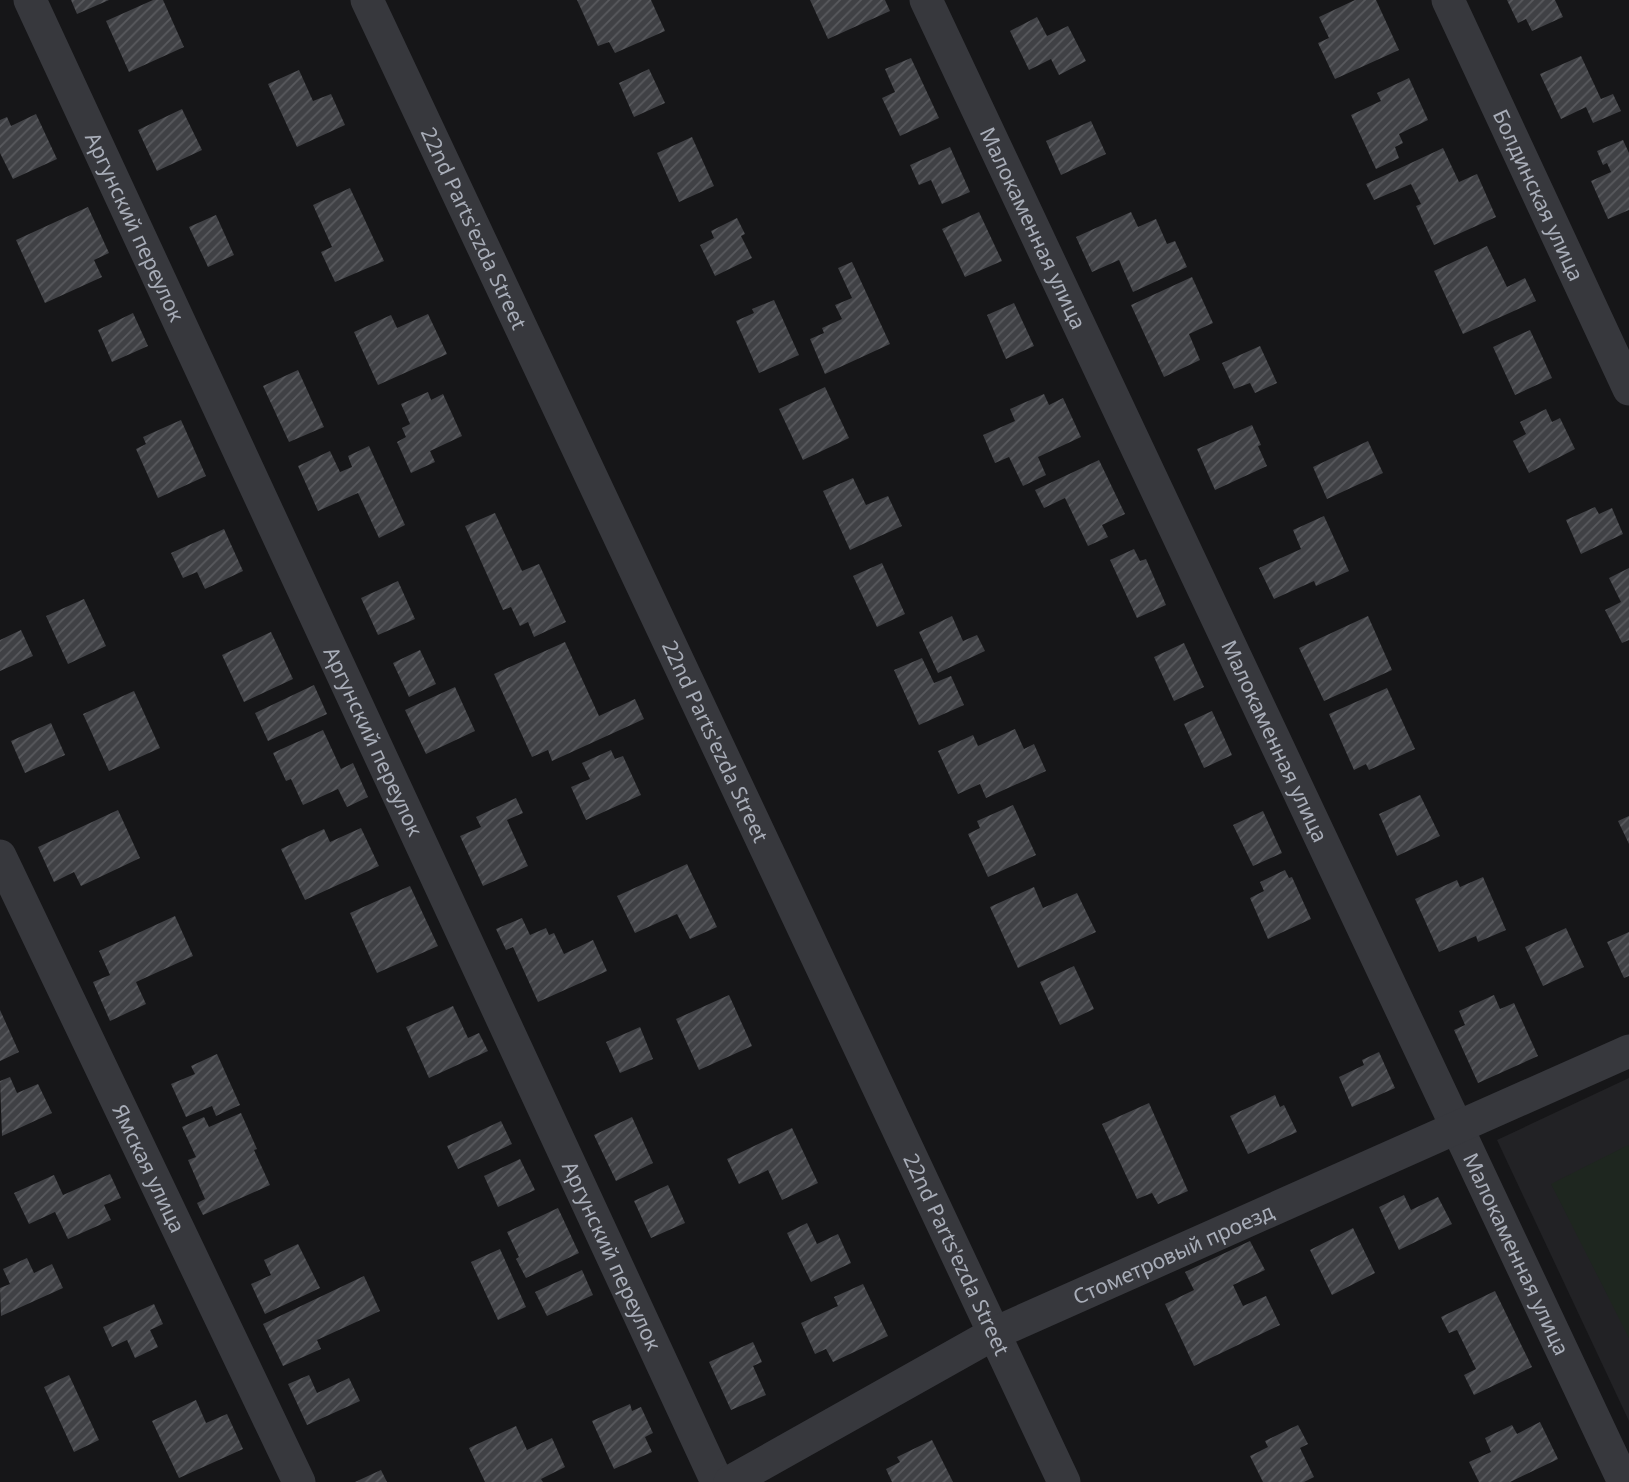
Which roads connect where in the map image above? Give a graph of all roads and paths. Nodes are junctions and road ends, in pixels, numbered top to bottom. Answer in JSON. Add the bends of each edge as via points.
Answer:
{"nodes":[{"id":1,"x":30,"y":0,"type":"edge"},
{"id":2,"x":367,"y":0,"type":"edge"},
{"id":3,"x":926,"y":0,"type":"edge"},
{"id":4,"x":1448,"y":0,"type":"edge"},
{"id":5,"x":1629,"y":389,"type":"edge"},
{"id":6,"x":0,"y":856,"type":"edge"},
{"id":7,"x":1629,"y":1051,"type":"edge"},
{"id":8,"x":1458,"y":1128,"type":"junction"},
{"id":9,"x":995,"y":1333,"type":"junction"},
{"id":10,"x":299,"y":1482,"type":"edge"},
{"id":11,"x":717,"y":1482,"type":"edge"},
{"id":12,"x":730,"y":1482,"type":"edge"},
{"id":13,"x":1064,"y":1482,"type":"edge"},
{"id":14,"x":1624,"y":1482,"type":"edge"}],
"edges":[{"from":1,"to":11,"type":"street","name":"Аргунский переулок"},
{"from":2,"to":9,"type":"street","name":"22nd Parts'ezda Street"},
{"from":3,"to":8,"type":"street","name":"Малокаменная улица"},
{"from":4,"to":5,"type":"street","name":"Болдинская улица"},
{"from":6,"to":10,"type":"street","name":"Ямская улица"},
{"from":7,"to":8,"type":"street","name":"Стометровый проезд"},
{"from":8,"to":9,"type":"street","name":"Стометровый проезд"},
{"from":8,"to":14,"type":"street","name":"Малокаменная улица"},
{"from":9,"to":12,"type":"street","name":"Стометровый проезд"},
{"from":9,"to":13,"type":"street","name":"22nd Parts'ezda Street"}]}
